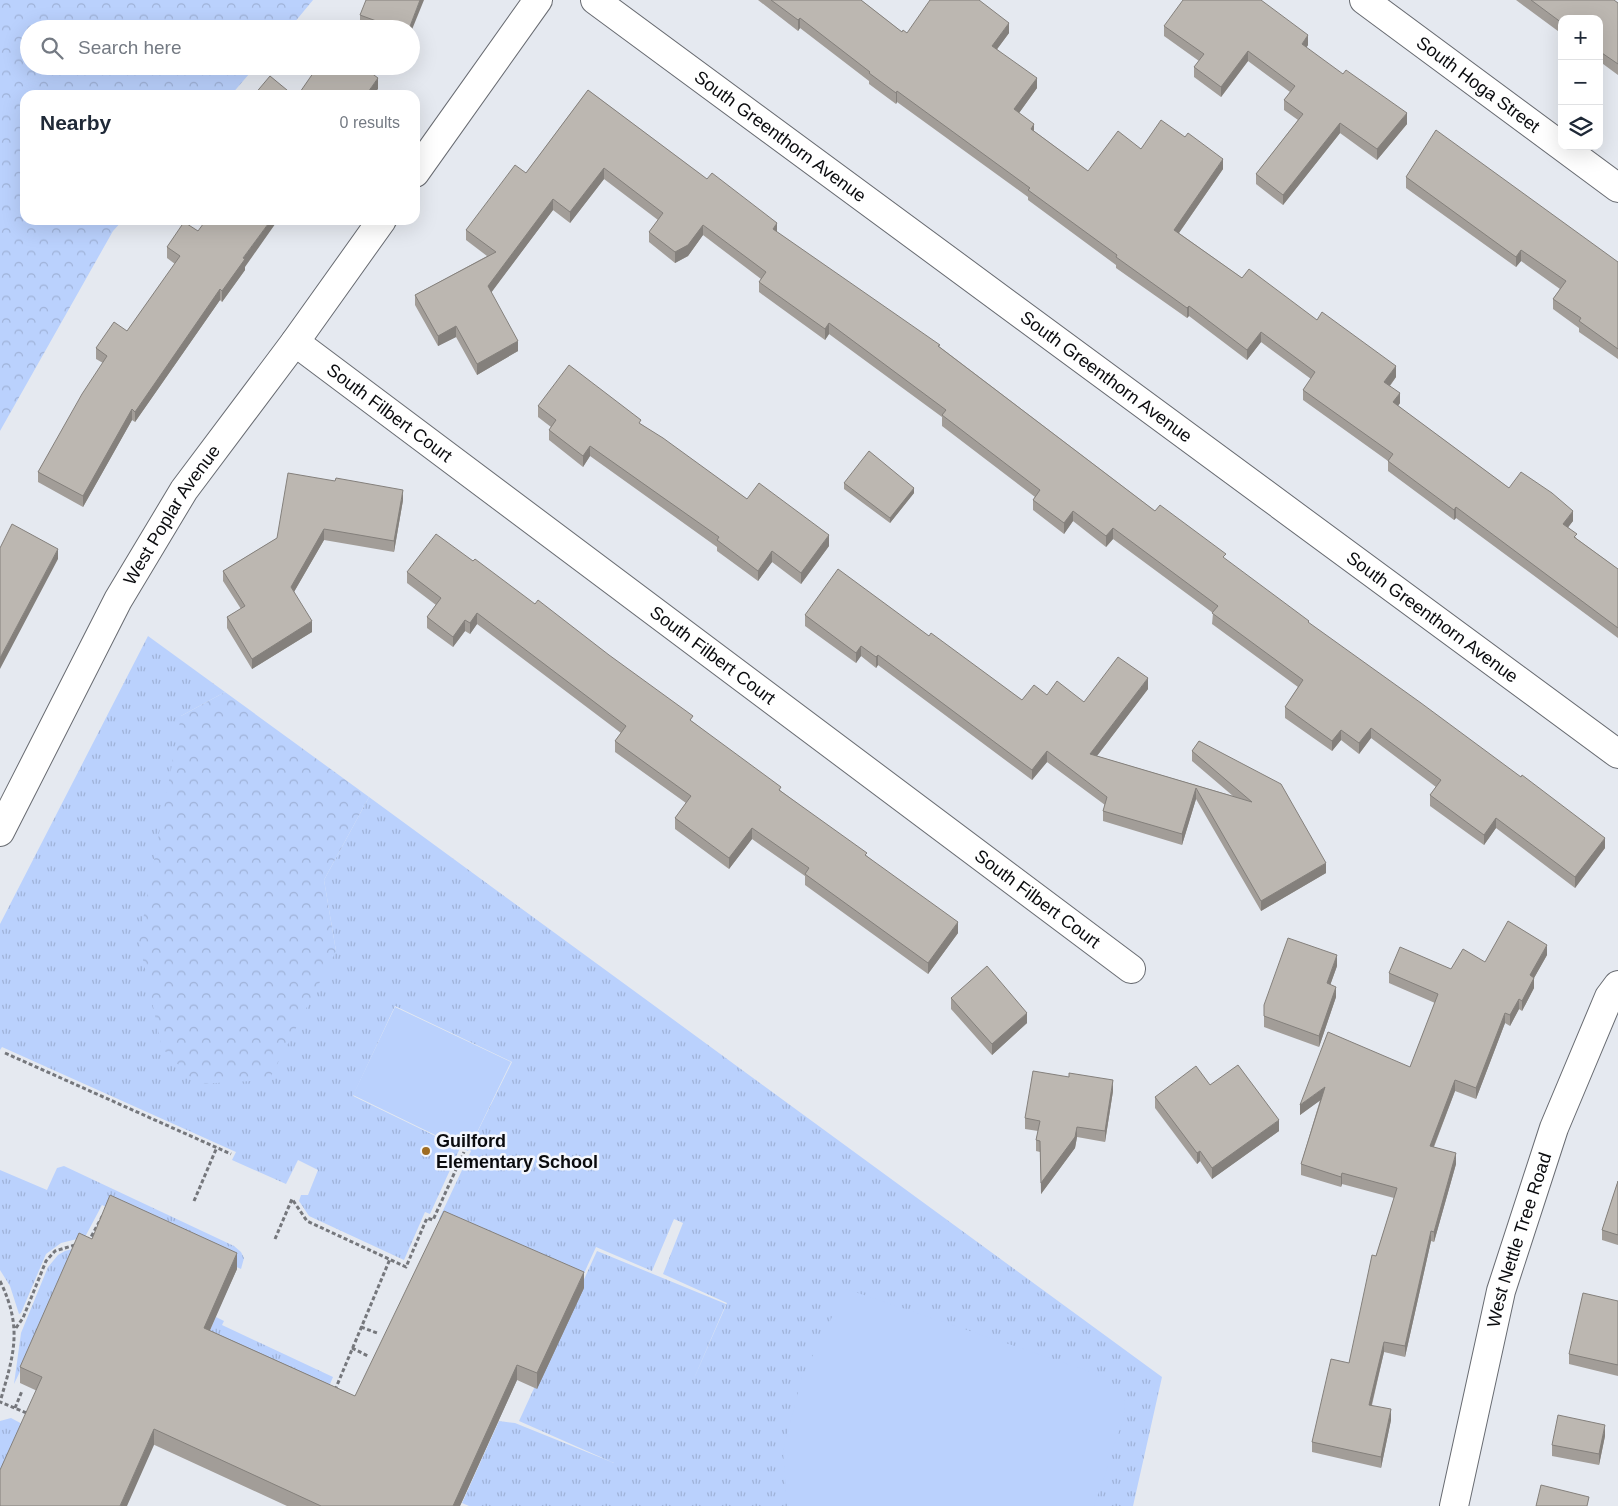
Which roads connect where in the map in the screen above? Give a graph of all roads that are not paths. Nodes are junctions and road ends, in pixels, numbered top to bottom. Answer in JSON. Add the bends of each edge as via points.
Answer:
{"nodes":[{"id":1,"x":538,"y":0,"type":"edge"},
{"id":2,"x":595,"y":0,"type":"edge"},
{"id":3,"x":1364,"y":0,"type":"edge"},
{"id":4,"x":420,"y":166,"type":"edge"},
{"id":5,"x":1618,"y":188,"type":"edge"},
{"id":6,"x":378,"y":225,"type":"edge"},
{"id":7,"x":295,"y":342,"type":"junction"},
{"id":8,"x":1618,"y":754,"type":"edge"},
{"id":9,"x":0,"y":832,"type":"edge"},
{"id":10,"x":1131,"y":970,"type":"dead end"},
{"id":11,"x":1618,"y":985,"type":"edge"},
{"id":12,"x":1454,"y":1506,"type":"edge"}],
"edges":[{"from":1,"to":4,"type":"street"},
{"from":2,"to":8,"type":"street","name":"South Greenthorn Avenue"},
{"from":3,"to":5,"type":"street","name":"South Hoga Street"},
{"from":6,"to":7,"type":"street","name":"West Poplar Avenue"},
{"from":7,"to":9,"type":"street","name":"West Poplar Avenue","via":[[184,490],[118,600]]},
{"from":7,"to":10,"type":"street","name":"South Filbert Court"},
{"from":11,"to":12,"type":"street","name":"West Nettle Tree Road","via":[[1609,997],[1554,1128],[1501,1291]]}]}
